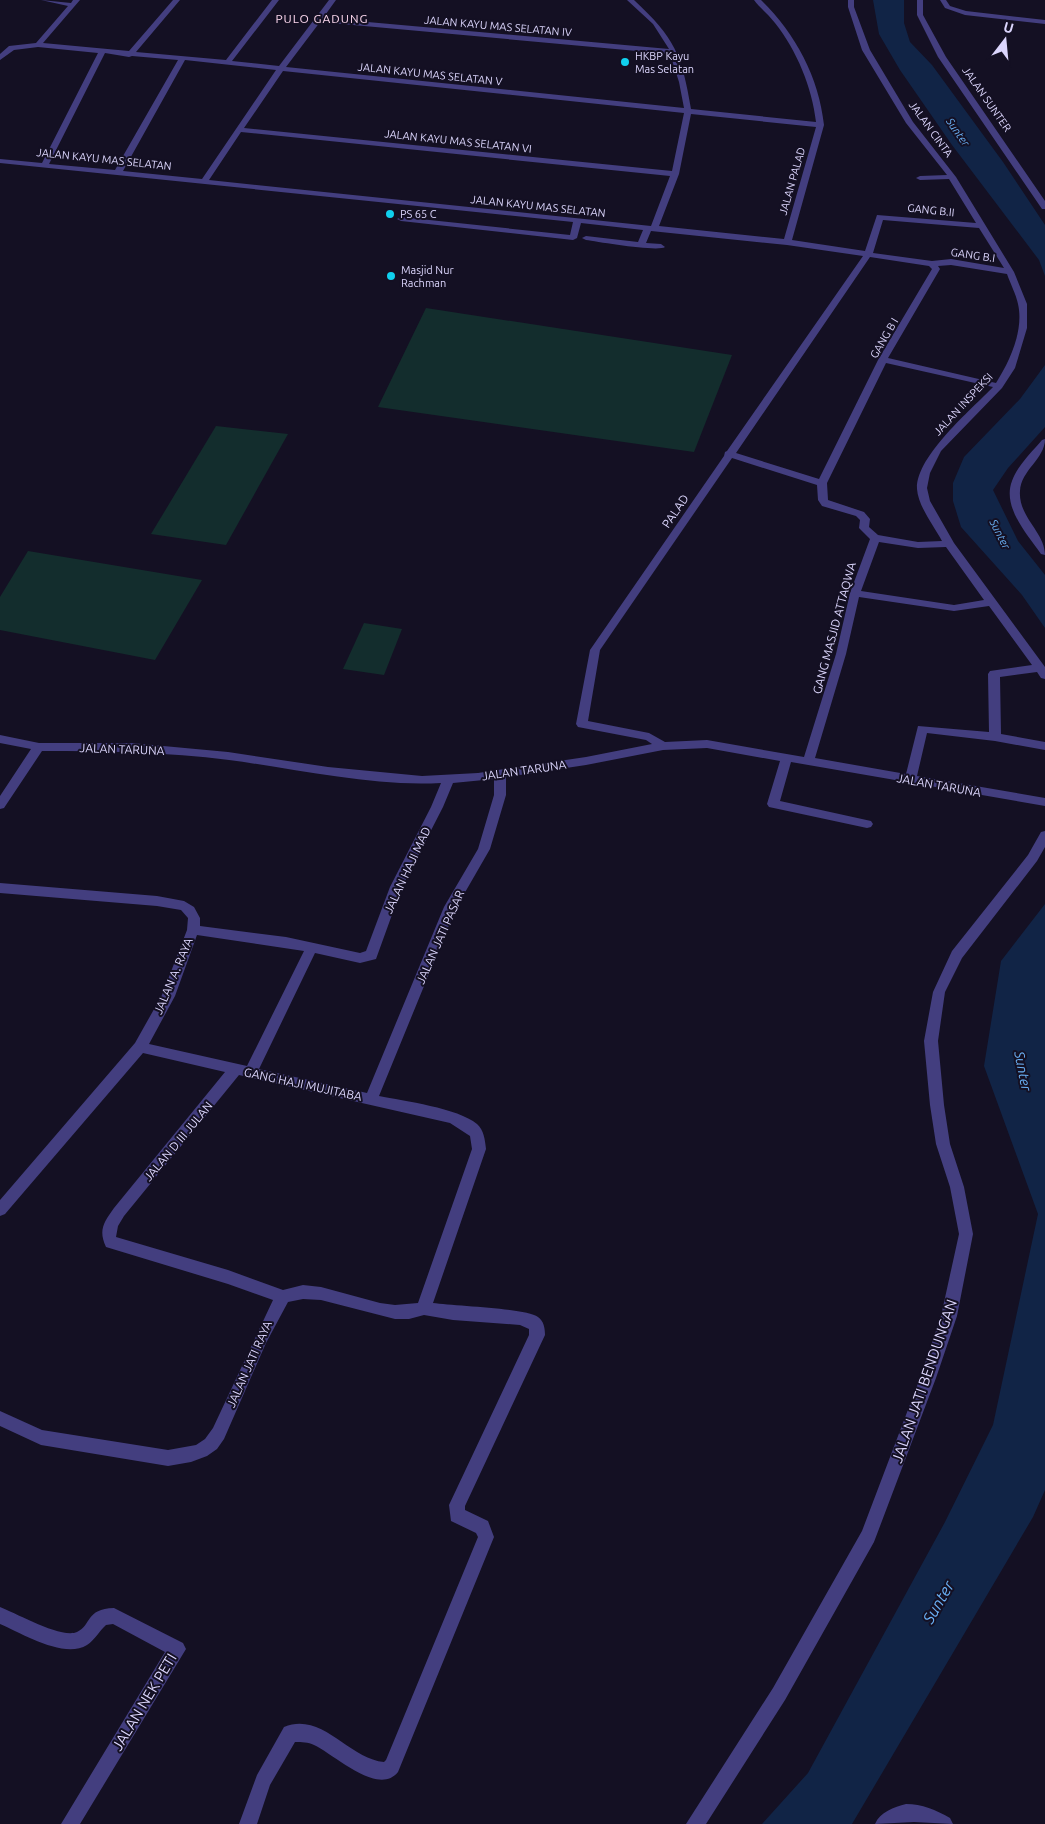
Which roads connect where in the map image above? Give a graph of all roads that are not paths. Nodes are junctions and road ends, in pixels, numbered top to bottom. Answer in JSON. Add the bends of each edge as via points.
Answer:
{"nodes":[{"id":1,"x":44,"y":0,"type":"edge"},
{"id":2,"x":176,"y":0,"type":"edge"},
{"id":3,"x":276,"y":0,"type":"edge"},
{"id":4,"x":333,"y":0,"type":"edge"},
{"id":5,"x":630,"y":0,"type":"edge"},
{"id":6,"x":757,"y":0,"type":"edge"},
{"id":7,"x":851,"y":0,"type":"edge"},
{"id":8,"x":920,"y":0,"type":"edge"},
{"id":9,"x":943,"y":0,"type":"edge"},
{"id":10,"x":75,"y":2,"type":"edge"},
{"id":11,"x":319,"y":20,"type":"junction"},
{"id":12,"x":1045,"y":22,"type":"edge"},
{"id":13,"x":38,"y":45,"type":"junction"},
{"id":14,"x":102,"y":52,"type":"junction"},
{"id":15,"x":675,"y":52,"type":"junction"},
{"id":16,"x":129,"y":54,"type":"junction"},
{"id":17,"x":0,"y":58,"type":"edge"},
{"id":18,"x":182,"y":58,"type":"junction"},
{"id":19,"x":228,"y":62,"type":"junction"},
{"id":20,"x":280,"y":69,"type":"junction"},
{"id":21,"x":688,"y":112,"type":"junction"},
{"id":22,"x":820,"y":126,"type":"junction"},
{"id":23,"x":240,"y":130,"type":"junction"},
{"id":24,"x":0,"y":160,"type":"edge"},
{"id":25,"x":45,"y":164,"type":"junction"},
{"id":26,"x":118,"y":171,"type":"junction"},
{"id":27,"x":675,"y":174,"type":"junction"},
{"id":28,"x":952,"y":177,"type":"junction"},
{"id":29,"x":920,"y":178,"type":"dead end"},
{"id":30,"x":204,"y":182,"type":"junction"},
{"id":31,"x":1045,"y":207,"type":"edge"},
{"id":32,"x":479,"y":211,"type":"junction"},
{"id":33,"x":880,"y":216,"type":"joint"},
{"id":34,"x":401,"y":219,"type":"dead end"},
{"id":35,"x":578,"y":221,"type":"junction"},
{"id":36,"x":981,"y":226,"type":"junction"},
{"id":37,"x":471,"y":227,"type":"junction"},
{"id":38,"x":651,"y":229,"type":"junction"},
{"id":39,"x":586,"y":238,"type":"dead end"},
{"id":40,"x":787,"y":242,"type":"junction"},
{"id":41,"x":641,"y":245,"type":"junction"},
{"id":42,"x":661,"y":247,"type":"dead end"},
{"id":43,"x":869,"y":253,"type":"junction"},
{"id":44,"x":932,"y":264,"type":"junction"},
{"id":45,"x":1008,"y":269,"type":"junction"},
{"id":46,"x":883,"y":360,"type":"junction"},
{"id":47,"x":999,"y":386,"type":"junction"},
{"id":48,"x":1045,"y":442,"type":"edge"},
{"id":49,"x":728,"y":454,"type":"junction"},
{"id":50,"x":822,"y":482,"type":"junction"},
{"id":51,"x":876,"y":538,"type":"junction"},
{"id":52,"x":949,"y":544,"type":"junction"},
{"id":53,"x":1045,"y":552,"type":"edge"},
{"id":54,"x":855,"y":593,"type":"junction"},
{"id":55,"x":990,"y":602,"type":"junction"},
{"id":56,"x":1043,"y":672,"type":"edge"},
{"id":57,"x":995,"y":737,"type":"junction"},
{"id":58,"x":0,"y":739,"type":"edge"},
{"id":59,"x":664,"y":746,"type":"junction"},
{"id":60,"x":1045,"y":746,"type":"edge"},
{"id":61,"x":39,"y":747,"type":"junction"},
{"id":62,"x":786,"y":758,"type":"junction"},
{"id":63,"x":808,"y":762,"type":"junction"},
{"id":64,"x":500,"y":773,"type":"junction"},
{"id":65,"x":448,"y":780,"type":"junction"},
{"id":66,"x":910,"y":780,"type":"junction"},
{"id":67,"x":1045,"y":802,"type":"edge"},
{"id":68,"x":0,"y":806,"type":"edge"},
{"id":69,"x":867,"y":824,"type":"dead end"},
{"id":70,"x":1045,"y":835,"type":"edge"},
{"id":71,"x":0,"y":888,"type":"edge"},
{"id":72,"x":193,"y":930,"type":"junction"},
{"id":73,"x":311,"y":949,"type":"junction"},
{"id":74,"x":140,"y":1047,"type":"junction"},
{"id":75,"x":236,"y":1070,"type":"junction"},
{"id":76,"x":251,"y":1072,"type":"junction"},
{"id":77,"x":371,"y":1099,"type":"junction"},
{"id":78,"x":0,"y":1210,"type":"edge"},
{"id":79,"x":283,"y":1298,"type":"junction"},
{"id":80,"x":424,"y":1308,"type":"junction"},
{"id":81,"x":0,"y":1418,"type":"edge"},
{"id":82,"x":0,"y":1615,"type":"edge"},
{"id":83,"x":70,"y":1824,"type":"edge"},
{"id":84,"x":248,"y":1824,"type":"edge"},
{"id":85,"x":695,"y":1824,"type":"edge"},
{"id":86,"x":884,"y":1824,"type":"edge"},
{"id":87,"x":944,"y":1824,"type":"edge"}],
"edges":[{"from":1,"to":10,"type":"street"},
{"from":2,"to":16,"type":"street"},
{"from":3,"to":19,"type":"street"},
{"from":4,"to":11,"type":"street"},
{"from":5,"to":15,"type":"street","via":[[655,23]]},
{"from":6,"to":22,"type":"street","via":[[779,22],[797,52],[816,100]]},
{"from":7,"to":28,"type":"street","name":"JALAN CINTA","via":[[866,50],[910,123]]},
{"from":8,"to":31,"type":"street","name":"JALAN SUNTER","via":[[920,15],[942,57]]},
{"from":9,"to":12,"type":"street","via":[[947,7],[965,13]]},
{"from":10,"to":13,"type":"street"},
{"from":11,"to":15,"type":"street","name":"JALAN KAYU MAS SELATAN IV"},
{"from":11,"to":20,"type":"street"},
{"from":13,"to":14,"type":"street","name":"JALAN KAYU MAS SELATAN V"},
{"from":13,"to":17,"type":"street","name":"JALAN KAYU MAS SELATAN V","via":[[12,48]]},
{"from":14,"to":16,"type":"street","name":"JALAN KAYU MAS SELATAN V"},
{"from":14,"to":25,"type":"street"},
{"from":15,"to":21,"type":"street"},
{"from":16,"to":18,"type":"street","name":"JALAN KAYU MAS SELATAN V"},
{"from":18,"to":19,"type":"street","name":"JALAN KAYU MAS SELATAN V"},
{"from":18,"to":26,"type":"street"},
{"from":19,"to":20,"type":"street","name":"JALAN KAYU MAS SELATAN V"},
{"from":20,"to":21,"type":"street","name":"JALAN KAYU MAS SELATAN V"},
{"from":20,"to":23,"type":"street"},
{"from":21,"to":22,"type":"street","name":"JALAN KAYU MAS SELATAN V"},
{"from":21,"to":27,"type":"street"},
{"from":22,"to":40,"type":"street","name":"JALAN PALAD"},
{"from":23,"to":27,"type":"street","name":"JALAN KAYU MAS SELATAN VI"},
{"from":23,"to":30,"type":"street"},
{"from":24,"to":25,"type":"street","name":"JALAN KAYU MAS SELATAN"},
{"from":25,"to":26,"type":"street","name":"JALAN KAYU MAS SELATAN"},
{"from":26,"to":30,"type":"street","name":"JALAN KAYU MAS SELATAN"},
{"from":27,"to":38,"type":"street"},
{"from":28,"to":29,"type":"street"},
{"from":28,"to":36,"type":"street","name":"JALAN CINTA"},
{"from":30,"to":32,"type":"street","name":"JALAN KAYU MAS SELATAN"},
{"from":32,"to":35,"type":"street","name":"JALAN KAYU MAS SELATAN"},
{"from":32,"to":37,"type":"street"},
{"from":33,"to":36,"type":"street","name":"GANG B.II"},
{"from":33,"to":43,"type":"street","name":"PALAD"},
{"from":34,"to":37,"type":"street"},
{"from":35,"to":37,"type":"street","via":[[573,238]]},
{"from":35,"to":38,"type":"street","name":"JALAN KAYU MAS SELATAN"},
{"from":36,"to":45,"type":"street","name":"JALAN CINTA"},
{"from":38,"to":40,"type":"street","name":"JALAN KAYU MAS SELATAN"},
{"from":38,"to":41,"type":"street"},
{"from":39,"to":41,"type":"street"},
{"from":40,"to":43,"type":"street","name":"JALAN KAYU MAS SELATAN"},
{"from":41,"to":42,"type":"street"},
{"from":43,"to":44,"type":"street"},
{"from":43,"to":49,"type":"street","name":"PALAD"},
{"from":44,"to":45,"type":"street","name":"GANG B.I","via":[[951,262]]},
{"from":44,"to":46,"type":"street","name":"GANG B I","via":[[936,269]]},
{"from":45,"to":47,"type":"street","name":"JALAN INSPEKSI","via":[[1024,304],[1023,328],[1016,354]]},
{"from":46,"to":47,"type":"street"},
{"from":46,"to":50,"type":"street","name":"GANG B I"},
{"from":47,"to":52,"type":"street","name":"JALAN INSPEKSI","via":[[937,450],[925,473],[924,501]]},
{"from":48,"to":53,"type":"street","via":[[1016,482],[1015,497],[1020,514]]},
{"from":49,"to":50,"type":"street"},
{"from":49,"to":59,"type":"street","name":"PALAD","via":[[595,650],[582,724],[649,737]]},
{"from":50,"to":51,"type":"street","via":[[826,504],[860,514],[865,519],[864,528]]},
{"from":51,"to":52,"type":"street","via":[[918,546]]},
{"from":51,"to":54,"type":"street","name":"GANG MASJID ATTAQWA"},
{"from":52,"to":55,"type":"street","name":"JALAN INSPEKSI"},
{"from":54,"to":55,"type":"street","via":[[954,608]]},
{"from":54,"to":63,"type":"street","name":"GANG MASJID ATTAQWA","via":[[841,654]]},
{"from":55,"to":56,"type":"street","name":"JALAN INSPEKSI"},
{"from":56,"to":57,"type":"street","via":[[994,674]]},
{"from":57,"to":60,"type":"street"},
{"from":57,"to":66,"type":"street","via":[[922,729]]},
{"from":58,"to":61,"type":"street","name":"JALAN TARUNA"},
{"from":59,"to":62,"type":"street","name":"JALAN TARUNA","via":[[707,744]]},
{"from":59,"to":64,"type":"street","name":"JALAN TARUNA"},
{"from":61,"to":65,"type":"street","name":"JALAN TARUNA","via":[[131,747],[228,756],[328,771]]},
{"from":61,"to":68,"type":"street"},
{"from":62,"to":63,"type":"street","name":"JALAN TARUNA"},
{"from":62,"to":69,"type":"street","via":[[772,804]]},
{"from":63,"to":66,"type":"street","name":"JALAN TARUNA"},
{"from":64,"to":65,"type":"street","name":"JALAN TARUNA"},
{"from":64,"to":77,"type":"street","name":"JALAN JATI PASAR","via":[[500,795],[484,849],[450,907]]},
{"from":65,"to":73,"type":"street","name":"JALAN HAJI MAD","via":[[396,887],[370,955],[365,958]]},
{"from":66,"to":67,"type":"street","name":"JALAN TARUNA"},
{"from":70,"to":85,"type":"street","name":"JALAN JATI BENDUNGAN","via":[[1033,858],[956,955],[939,992],[930,1041],[937,1105],[943,1144],[957,1187],[966,1234],[949,1316],[928,1378],[868,1536],[779,1694]]},
{"from":71,"to":72,"type":"street","name":"JALAN A. RAYA","via":[[184,906],[194,918]]},
{"from":72,"to":73,"type":"street","via":[[286,942]]},
{"from":72,"to":74,"type":"street","name":"JALAN A. RAYA","via":[[168,996]]},
{"from":73,"to":76,"type":"street"},
{"from":74,"to":75,"type":"street","name":"GANG HAJI MUJITABA"},
{"from":74,"to":78,"type":"street","name":"JALAN A. RAYA"},
{"from":75,"to":76,"type":"street","name":"GANG HAJI MUJITABA"},
{"from":75,"to":79,"type":"street","name":"JALAN D III JULAN","via":[[119,1212],[108,1236],[112,1242],[228,1277]]},
{"from":76,"to":77,"type":"street","name":"GANG HAJI MUJITABA"},
{"from":77,"to":80,"type":"street","via":[[452,1118],[475,1129],[479,1136],[479,1149]]},
{"from":79,"to":80,"type":"street","via":[[304,1291],[394,1313],[412,1313]]},
{"from":79,"to":81,"type":"street","name":"JALAN JATI RAYA","via":[[268,1320],[248,1372],[213,1443],[199,1452],[168,1458],[136,1454],[41,1437]]},
{"from":80,"to":84,"type":"street","via":[[520,1318],[536,1324],[537,1335],[457,1505],[457,1516],[482,1528],[486,1537],[388,1771],[375,1771],[323,1740],[298,1732],[290,1733],[263,1782]]},
{"from":82,"to":83,"type":"street","name":"JALAN NEK PETI","via":[[58,1638],[75,1641],[88,1633],[96,1619],[103,1615],[114,1616],[177,1649]]},
{"from":86,"to":87,"type":"street","via":[[893,1816],[916,1813]]}]}
